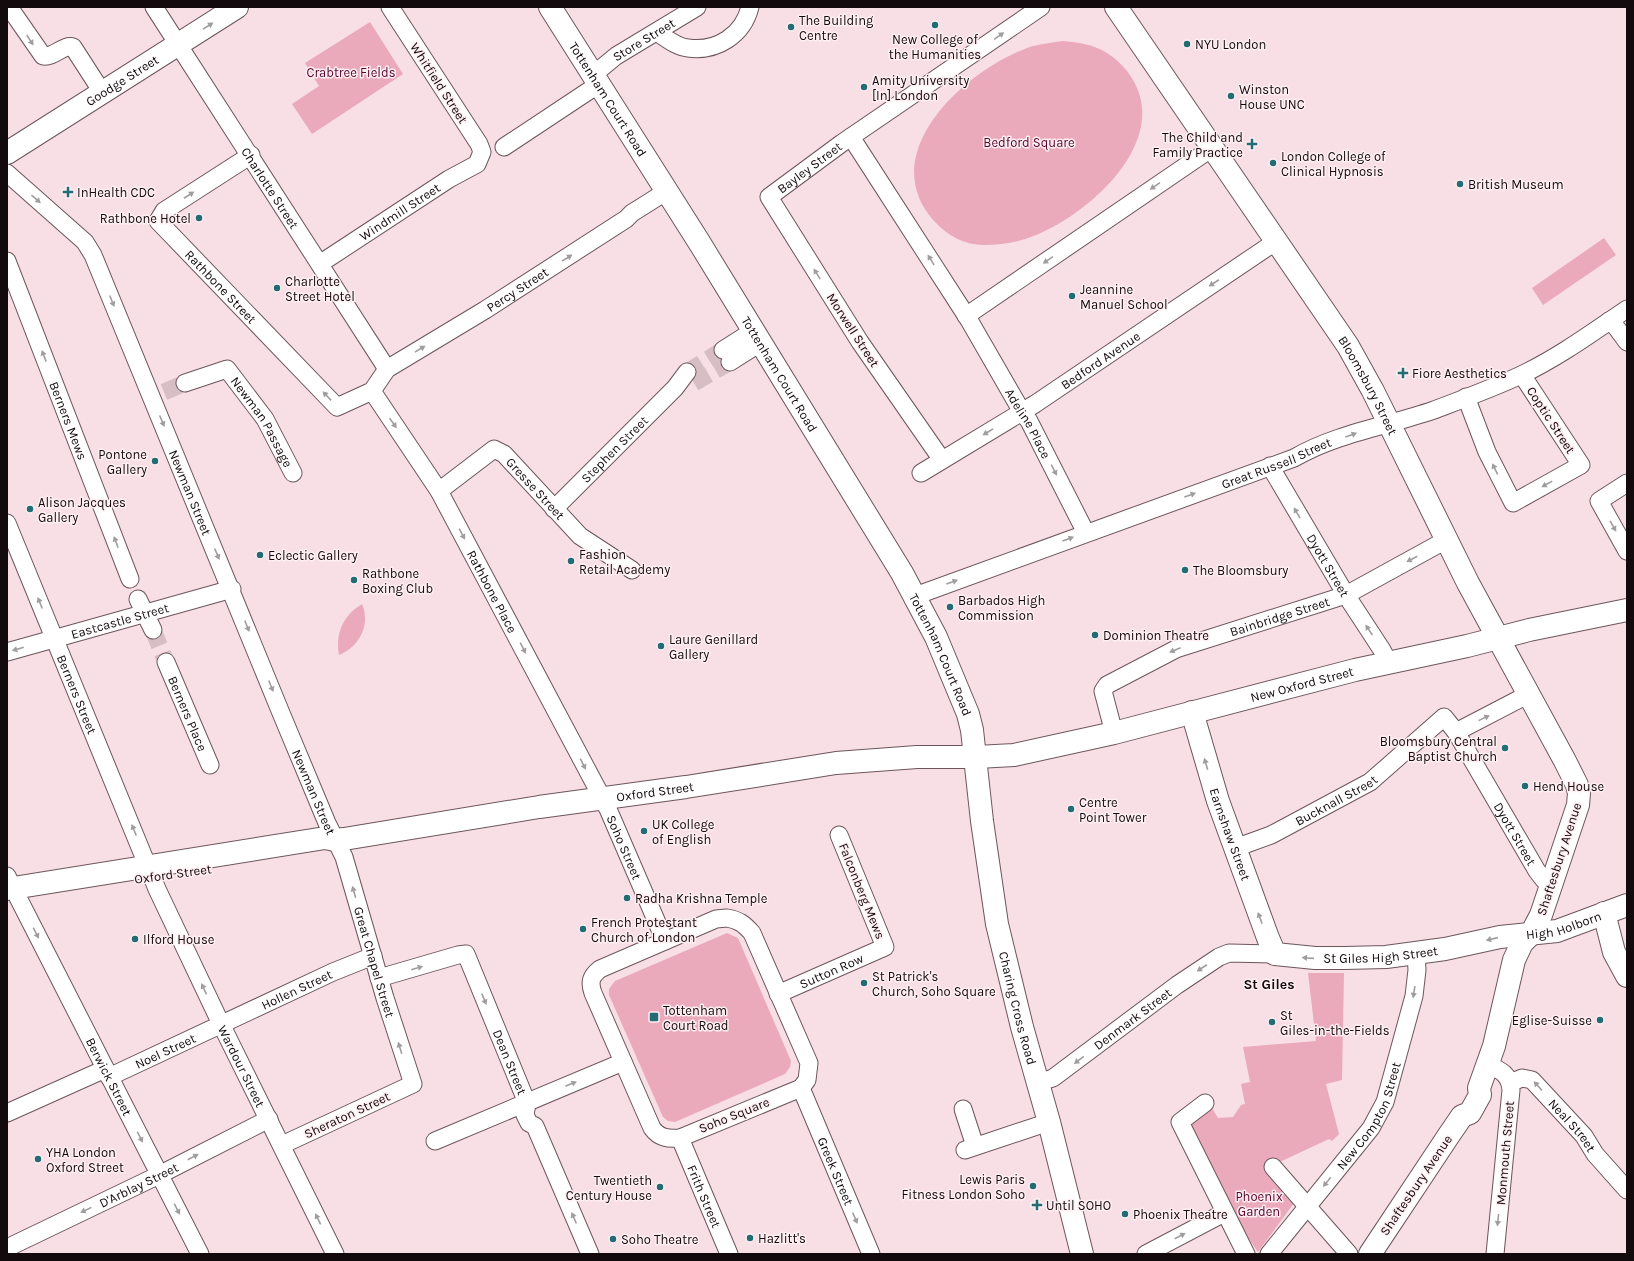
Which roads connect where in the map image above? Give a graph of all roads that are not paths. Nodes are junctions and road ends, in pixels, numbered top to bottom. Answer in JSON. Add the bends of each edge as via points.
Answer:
{"nodes":[{"id":1,"x":8,"y":7,"type":"edge"},
{"id":2,"x":154,"y":7,"type":"edge"},
{"id":3,"x":237,"y":7,"type":"edge"},
{"id":4,"x":390,"y":7,"type":"edge"},
{"id":5,"x":550,"y":7,"type":"edge"},
{"id":6,"x":696,"y":7,"type":"edge"},
{"id":7,"x":750,"y":7,"type":"edge"},
{"id":8,"x":1041,"y":7,"type":"edge"},
{"id":9,"x":1116,"y":7,"type":"edge"},
{"id":10,"x":658,"y":32,"type":"junction"},
{"id":11,"x":178,"y":43,"type":"junction"},
{"id":12,"x":596,"y":80,"type":"junction"},
{"id":13,"x":102,"y":92,"type":"junction"},
{"id":14,"x":857,"y":133,"type":"junction"},
{"id":15,"x":504,"y":146,"type":"dead end"},
{"id":16,"x":1212,"y":148,"type":"junction"},
{"id":17,"x":7,"y":153,"type":"edge"},
{"id":18,"x":251,"y":155,"type":"junction"},
{"id":19,"x":479,"y":161,"type":"joint"},
{"id":20,"x":7,"y":173,"type":"edge"},
{"id":21,"x":667,"y":191,"type":"junction"},
{"id":22,"x":769,"y":197,"type":"joint"},
{"id":23,"x":1275,"y":242,"type":"junction"},
{"id":24,"x":7,"y":261,"type":"edge"},
{"id":25,"x":321,"y":263,"type":"junction"},
{"id":26,"x":1627,"y":309,"type":"edge"},
{"id":27,"x":966,"y":316,"type":"junction"},
{"id":28,"x":1609,"y":321,"type":"junction"},
{"id":29,"x":756,"y":337,"type":"junction"},
{"id":30,"x":1627,"y":342,"type":"edge"},
{"id":31,"x":726,"y":356,"type":"tunnel mouth"},
{"id":32,"x":387,"y":369,"type":"junction"},
{"id":33,"x":1522,"y":374,"type":"junction"},
{"id":34,"x":691,"y":378,"type":"tunnel mouth"},
{"id":35,"x":185,"y":383,"type":"tunnel mouth"},
{"id":36,"x":372,"y":391,"type":"junction"},
{"id":37,"x":1466,"y":397,"type":"junction"},
{"id":38,"x":1022,"y":412,"type":"junction"},
{"id":39,"x":1388,"y":422,"type":"junction"},
{"id":40,"x":942,"y":460,"type":"junction"},
{"id":41,"x":1270,"y":466,"type":"junction"},
{"id":42,"x":293,"y":473,"type":"dead end"},
{"id":43,"x":921,"y":473,"type":"dead end"},
{"id":44,"x":1627,"y":483,"type":"edge"},
{"id":45,"x":439,"y":491,"type":"junction"},
{"id":46,"x":554,"y":509,"type":"junction"},
{"id":47,"x":7,"y":523,"type":"edge"},
{"id":48,"x":1086,"y":532,"type":"junction"},
{"id":49,"x":1446,"y":540,"type":"junction"},
{"id":50,"x":1627,"y":551,"type":"edge"},
{"id":51,"x":632,"y":570,"type":"dead end"},
{"id":52,"x":130,"y":579,"type":"dead end"},
{"id":53,"x":232,"y":589,"type":"junction"},
{"id":54,"x":1346,"y":595,"type":"junction"},
{"id":55,"x":915,"y":596,"type":"junction"},
{"id":56,"x":142,"y":606,"type":"junction"},
{"id":57,"x":1627,"y":610,"type":"edge"},
{"id":58,"x":153,"y":630,"type":"tunnel mouth"},
{"id":59,"x":1498,"y":637,"type":"junction"},
{"id":60,"x":56,"y":638,"type":"junction"},
{"id":61,"x":7,"y":652,"type":"edge"},
{"id":62,"x":166,"y":662,"type":"tunnel mouth"},
{"id":63,"x":1389,"y":663,"type":"junction"},
{"id":64,"x":1529,"y":694,"type":"junction"},
{"id":65,"x":1192,"y":712,"type":"junction"},
{"id":66,"x":1444,"y":718,"type":"joint"},
{"id":67,"x":1456,"y":732,"type":"junction"},
{"id":68,"x":1114,"y":733,"type":"junction"},
{"id":69,"x":977,"y":757,"type":"junction"},
{"id":70,"x":210,"y":765,"type":"dead end"},
{"id":71,"x":605,"y":804,"type":"junction"},
{"id":72,"x":839,"y":835,"type":"dead end"},
{"id":73,"x":335,"y":840,"type":"junction"},
{"id":74,"x":1234,"y":848,"type":"junction"},
{"id":75,"x":151,"y":871,"type":"junction"},
{"id":76,"x":1552,"y":884,"type":"junction"},
{"id":77,"x":11,"y":890,"type":"edge"},
{"id":78,"x":1627,"y":892,"type":"edge"},
{"id":79,"x":1627,"y":905,"type":"edge"},
{"id":80,"x":1601,"y":906,"type":"junction"},
{"id":81,"x":1531,"y":934,"type":"junction"},
{"id":82,"x":665,"y":941,"type":"junction"},
{"id":83,"x":885,"y":947,"type":"joint"},
{"id":84,"x":1229,"y":953,"type":"joint"},
{"id":85,"x":1416,"y":953,"type":"junction"},
{"id":86,"x":1275,"y":954,"type":"junction"},
{"id":87,"x":367,"y":959,"type":"junction"},
{"id":88,"x":1627,"y":976,"type":"edge"},
{"id":89,"x":379,"y":978,"type":"junction"},
{"id":90,"x":778,"y":994,"type":"junction"},
{"id":91,"x":221,"y":1024,"type":"junction"},
{"id":92,"x":623,"y":1062,"type":"junction"},
{"id":93,"x":1488,"y":1065,"type":"junction"},
{"id":94,"x":107,"y":1073,"type":"junction"},
{"id":95,"x":1037,"y":1083,"type":"junction"},
{"id":96,"x":1510,"y":1083,"type":"junction"},
{"id":97,"x":414,"y":1084,"type":"joint"},
{"id":98,"x":801,"y":1088,"type":"junction"},
{"id":99,"x":527,"y":1103,"type":"junction"},
{"id":100,"x":1205,"y":1104,"type":"dead end"},
{"id":101,"x":963,"y":1109,"type":"dead end"},
{"id":102,"x":7,"y":1113,"type":"edge"},
{"id":103,"x":269,"y":1119,"type":"junction"},
{"id":104,"x":1049,"y":1122,"type":"junction"},
{"id":105,"x":680,"y":1138,"type":"junction"},
{"id":106,"x":435,"y":1141,"type":"dead end"},
{"id":107,"x":282,"y":1145,"type":"junction"},
{"id":108,"x":1273,"y":1167,"type":"dead end"},
{"id":109,"x":159,"y":1175,"type":"junction"},
{"id":110,"x":1627,"y":1190,"type":"edge"},
{"id":111,"x":1306,"y":1207,"type":"junction"},
{"id":112,"x":1224,"y":1213,"type":"junction"},
{"id":113,"x":7,"y":1248,"type":"edge"},
{"id":114,"x":200,"y":1254,"type":"edge"},
{"id":115,"x":335,"y":1254,"type":"edge"},
{"id":116,"x":590,"y":1254,"type":"edge"},
{"id":117,"x":729,"y":1254,"type":"edge"},
{"id":118,"x":871,"y":1254,"type":"edge"},
{"id":119,"x":1082,"y":1254,"type":"edge"},
{"id":120,"x":1146,"y":1254,"type":"edge"},
{"id":121,"x":1246,"y":1254,"type":"edge"},
{"id":122,"x":1269,"y":1254,"type":"edge"},
{"id":123,"x":1349,"y":1254,"type":"edge"},
{"id":124,"x":1370,"y":1254,"type":"edge"},
{"id":125,"x":1495,"y":1254,"type":"edge"}],
"edges":[{"from":1,"to":13,"type":"street","one_way":true,"via":[[43,56],[48,57],[69,46],[73,47]]},
{"from":2,"to":11,"type":"street","name":"Charlotte Street"},
{"from":11,"to":3,"type":"main road","name":"Goodge Street","one_way":true},
{"from":4,"to":19,"type":"street","name":"Whitfield Street","via":[[479,144],[482,152]]},
{"from":5,"to":12,"type":"main road","name":"Tottenham Court Road"},
{"from":6,"to":10,"type":"street","name":"Store Street"},
{"from":7,"to":10,"type":"street","via":[[736,34],[715,46],[688,48],[670,42]]},
{"from":14,"to":8,"type":"street","one_way":true},
{"from":9,"to":16,"type":"main road"},
{"from":10,"to":12,"type":"street","name":"Store Street","via":[[616,56]]},
{"from":11,"to":13,"type":"main road","name":"Goodge Street"},
{"from":11,"to":18,"type":"street","name":"Charlotte Street"},
{"from":12,"to":15,"type":"street"},
{"from":12,"to":21,"type":"main road","name":"Tottenham Court Road"},
{"from":13,"to":17,"type":"main road","name":"Goodge Street"},
{"from":14,"to":22,"type":"street","name":"Bayley Street"},
{"from":27,"to":14,"type":"street","one_way":true},
{"from":16,"to":23,"type":"main road","name":"Bloomsbury Street"},
{"from":16,"to":27,"type":"street","one_way":true},
{"from":18,"to":25,"type":"street","name":"Charlotte Street"},
{"from":36,"to":18,"type":"street","name":"Rathbone Street","one_way":true,"via":[[337,406],[158,221],[164,212]]},
{"from":19,"to":25,"type":"street","name":"Windmill Street"},
{"from":20,"to":53,"type":"street","name":"Newman Street","one_way":true,"via":[[90,248],[158,394]]},
{"from":21,"to":29,"type":"main road","name":"Tottenham Court Road"},
{"from":32,"to":21,"type":"street","name":"Percy Street","one_way":true,"via":[[575,253]]},
{"from":40,"to":22,"type":"street","name":"Morwell Street","one_way":true,"via":[[860,342]]},
{"from":23,"to":38,"type":"street","name":"Bedford Avenue","one_way":true},
{"from":23,"to":39,"type":"main road","name":"Bloomsbury Street","via":[[1348,346]]},
{"from":52,"to":24,"type":"street","name":"Berners Mews","one_way":true},
{"from":25,"to":32,"type":"street","name":"Charlotte Street"},
{"from":26,"to":28,"type":"street","name":"Great Russell Street"},
{"from":27,"to":38,"type":"street","name":"Adeline Place"},
{"from":28,"to":30,"type":"street"},
{"from":28,"to":33,"type":"street","name":"Great Russell Street"},
{"from":29,"to":31,"type":"street"},
{"from":29,"to":55,"type":"main road","name":"Tottenham Court Road"},
{"from":32,"to":36,"type":"street","name":"Percy Street"},
{"from":33,"to":37,"type":"street","name":"Great Russell Street"},
{"from":33,"to":37,"type":"street","name":"Coptic Street","one_way":true,"via":[[1581,465],[1513,503],[1487,452]]},
{"from":34,"to":46,"type":"street","name":"Stephen Street","via":[[675,388]]},
{"from":35,"to":42,"type":"street","name":"Newman Passage","via":[[227,369],[265,419]]},
{"from":36,"to":45,"type":"street","name":"Rathbone Place","one_way":true},
{"from":37,"to":39,"type":"street","name":"Great Russell Street","via":[[1410,418]]},
{"from":38,"to":40,"type":"street","name":"Bedford Avenue","one_way":true},
{"from":38,"to":48,"type":"street","name":"Adeline Place","one_way":true},
{"from":41,"to":39,"type":"street","name":"Great Russell Street","one_way":true,"via":[[1294,458],[1307,450]]},
{"from":39,"to":49,"type":"main road","name":"Bloomsbury Street"},
{"from":40,"to":43,"type":"street","name":"Bedford Avenue"},
{"from":48,"to":41,"type":"street","name":"Great Russell Street","one_way":true},
{"from":54,"to":41,"type":"street","name":"Dyott Street","one_way":true},
{"from":44,"to":50,"type":"street","one_way":true,"via":[[1599,501]]},
{"from":45,"to":46,"type":"street","name":"Gresse Street","via":[[494,449],[504,454]]},
{"from":45,"to":71,"type":"street","name":"Rathbone Place","one_way":true},
{"from":46,"to":51,"type":"street","name":"Gresse Street","via":[[580,536]]},
{"from":60,"to":47,"type":"street","name":"Berners Street","one_way":true},
{"from":55,"to":48,"type":"street","name":"Great Russell Street","one_way":true},
{"from":49,"to":54,"type":"street","name":"Bainbridge Street","one_way":true},
{"from":49,"to":59,"type":"main road","name":"Bloomsbury Street"},
{"from":53,"to":56,"type":"street","name":"Eastcastle Street"},
{"from":53,"to":73,"type":"street","name":"Newman Street","one_way":true},
{"from":63,"to":54,"type":"street","name":"Dyott Street","one_way":true},
{"from":54,"to":68,"type":"street","name":"Bainbridge Street","one_way":true,"via":[[1176,649],[1107,685],[1103,691]]},
{"from":55,"to":69,"type":"main road","name":"Tottenham Court Road","via":[[936,637],[968,714]]},
{"from":56,"to":58,"type":"street"},
{"from":56,"to":60,"type":"street","name":"Eastcastle Street"},
{"from":57,"to":59,"type":"main road","name":"New Oxford Street"},
{"from":59,"to":63,"type":"main road","name":"New Oxford Street"},
{"from":59,"to":64,"type":"main road","name":"Shaftesbury Avenue"},
{"from":60,"to":61,"type":"street","name":"Eastcastle Street","one_way":true},
{"from":75,"to":60,"type":"street","name":"Berners Street","one_way":true},
{"from":62,"to":70,"type":"street","name":"Berners Place"},
{"from":63,"to":65,"type":"main road","name":"New Oxford Street"},
{"from":67,"to":64,"type":"street","one_way":true},
{"from":64,"to":76,"type":"main road","name":"Shaftesbury Avenue","via":[[1574,778],[1579,793],[1572,827]]},
{"from":65,"to":68,"type":"main road","name":"New Oxford Street"},
{"from":74,"to":65,"type":"main road","name":"Earnshaw Street","one_way":true},
{"from":66,"to":67,"type":"street","name":"Dyott Street"},
{"from":66,"to":74,"type":"street","name":"Bucknall Street","via":[[1370,782],[1271,835]]},
{"from":67,"to":76,"type":"street","name":"Dyott Street","via":[[1537,871],[1544,880]]},
{"from":68,"to":69,"type":"main road","name":"New Oxford Street","via":[[1014,755]]},
{"from":69,"to":71,"type":"main road","name":"Oxford Street","via":[[917,757],[836,763],[686,787]]},
{"from":69,"to":95,"type":"main road","name":"Charing Cross Road","via":[[982,821],[997,924]]},
{"from":71,"to":73,"type":"main road","name":"Oxford Street"},
{"from":71,"to":82,"type":"street","name":"Soho Street"},
{"from":72,"to":83,"type":"street","name":"Falconberg Mews"},
{"from":73,"to":75,"type":"main road","name":"Oxford Street","via":[[328,848],[218,868]]},
{"from":87,"to":73,"type":"street","name":"Great Chapel Street","one_way":true,"via":[[347,867]]},
{"from":86,"to":74,"type":"main road","name":"Earnshaw Street","one_way":true},
{"from":75,"to":77,"type":"main road","name":"Oxford Street"},
{"from":91,"to":75,"type":"street","name":"Wardour Street","one_way":true},
{"from":76,"to":81,"type":"main road","name":"Shaftesbury Avenue"},
{"from":77,"to":94,"type":"street","name":"Berwick Street","one_way":true},
{"from":78,"to":80,"type":"main road","name":"High Holborn"},
{"from":79,"to":80,"type":"main road","name":"High Holborn"},
{"from":80,"to":81,"type":"main road","name":"High Holborn","via":[[1554,918]]},
{"from":80,"to":88,"type":"main road","via":[[1614,952]]},
{"from":81,"to":85,"type":"main road","name":"St Giles High Street","one_way":true,"via":[[1500,937]]},
{"from":81,"to":93,"type":"main road","name":"Shaftesbury Avenue","via":[[1520,947],[1512,966]]},
{"from":82,"to":90,"type":"street","name":"Soho Square","via":[[716,919],[736,920],[752,933]]},
{"from":82,"to":92,"type":"street","name":"Soho Square","via":[[600,969],[594,973],[591,980],[593,993]]},
{"from":83,"to":90,"type":"street","name":"Sutton Row"},
{"from":84,"to":86,"type":"street","name":"St Giles High Street"},
{"from":84,"to":95,"type":"street","name":"Denmark Street","one_way":true,"via":[[1177,985],[1053,1078]]},
{"from":85,"to":86,"type":"main road","name":"St Giles High Street","one_way":true,"via":[[1344,958]]},
{"from":85,"to":111,"type":"street","name":"New Compton Street","one_way":true,"via":[[1418,970],[1414,996],[1385,1102],[1371,1128]]},
{"from":87,"to":89,"type":"street","name":"Great Chapel Street"},
{"from":87,"to":91,"type":"street","name":"Hollen Street"},
{"from":97,"to":89,"type":"street","name":"Great Chapel Street","one_way":true},
{"from":89,"to":99,"type":"street","name":"Dean Street","one_way":true,"via":[[466,954]]},
{"from":90,"to":98,"type":"street","name":"Soho Square","via":[[809,1063],[807,1080]]},
{"from":91,"to":94,"type":"street","name":"Noel Street"},
{"from":91,"to":103,"type":"street","name":"Wardour Street"},
{"from":99,"to":92,"type":"street","one_way":true},
{"from":92,"to":105,"type":"street","name":"Soho Square","via":[[656,1134],[664,1138]]},
{"from":93,"to":96,"type":"street","name":"Monmouth Street","via":[[1501,1070]]},
{"from":93,"to":124,"type":"main road","name":"Shaftesbury Avenue","via":[[1479,1088],[1472,1092],[1462,1110],[1462,1116]]},
{"from":94,"to":102,"type":"street","name":"Noel Street"},
{"from":94,"to":109,"type":"street","name":"Berwick Street","one_way":true},
{"from":95,"to":104,"type":"main road","name":"Charing Cross Road"},
{"from":110,"to":96,"type":"street","name":"Neal Street","one_way":true,"via":[[1595,1154],[1584,1136],[1532,1080],[1522,1078]]},
{"from":96,"to":125,"type":"street","name":"Monmouth Street","one_way":true},
{"from":97,"to":107,"type":"street","name":"Sheraton Street"},
{"from":98,"to":105,"type":"street","name":"Soho Square"},
{"from":98,"to":118,"type":"street","name":"Greek Street","one_way":true},
{"from":99,"to":106,"type":"street"},
{"from":116,"to":99,"type":"street","name":"Dean Street","one_way":true,"via":[[535,1126],[529,1124],[525,1115]]},
{"from":100,"to":112,"type":"street","via":[[1180,1122]]},
{"from":101,"to":104,"type":"street","via":[[970,1148]]},
{"from":103,"to":107,"type":"street","name":"Wardour Street"},
{"from":109,"to":103,"type":"street","name":"D'Arblay Street","one_way":true},
{"from":104,"to":119,"type":"main road","name":"Charing Cross Road"},
{"from":105,"to":117,"type":"street","name":"Frith Street"},
{"from":115,"to":107,"type":"street","name":"Wardour Street","one_way":true},
{"from":108,"to":111,"type":"street"},
{"from":109,"to":113,"type":"street","name":"D'Arblay Street","one_way":true},
{"from":109,"to":114,"type":"street","name":"Berwick Street","one_way":true},
{"from":111,"to":122,"type":"street","name":"New Compton Street"},
{"from":111,"to":123,"type":"street"},
{"from":120,"to":112,"type":"street","one_way":true},
{"from":112,"to":121,"type":"street"}]}
